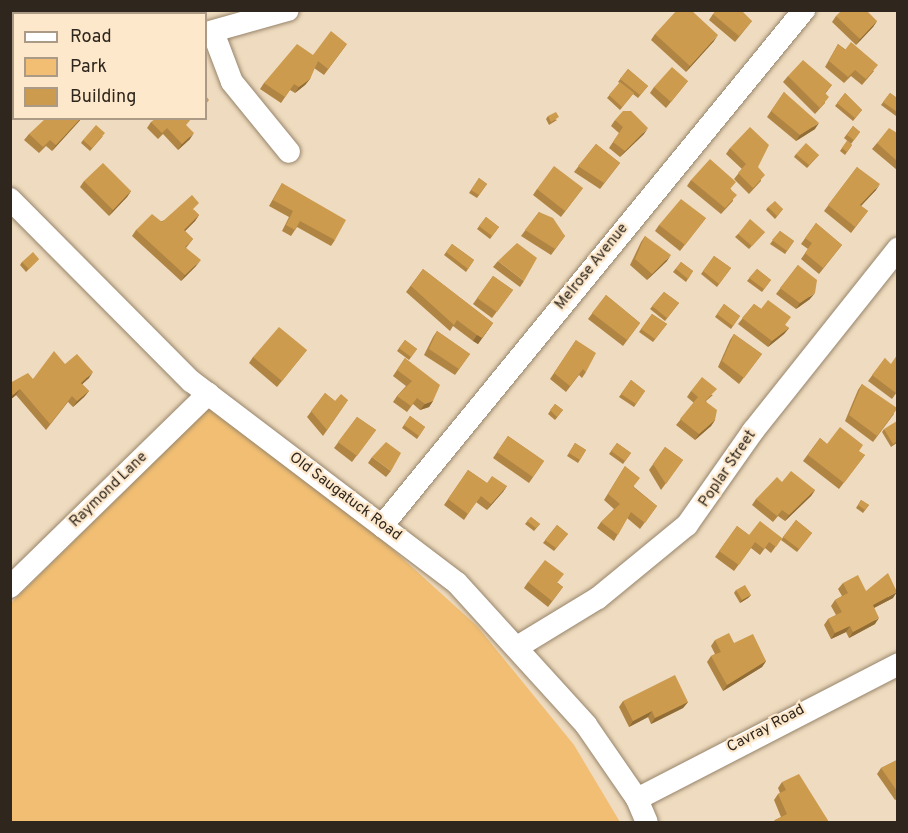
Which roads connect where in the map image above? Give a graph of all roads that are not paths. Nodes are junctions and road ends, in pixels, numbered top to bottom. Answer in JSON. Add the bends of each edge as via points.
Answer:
{"nodes":[{"id":1,"x":288,"y":10,"type":"edge"},
{"id":2,"x":804,"y":10,"type":"edge"},
{"id":3,"x":209,"y":33,"type":"edge"},
{"id":4,"x":289,"y":152,"type":"dead end"},
{"id":5,"x":10,"y":199,"type":"edge"},
{"id":6,"x":897,"y":249,"type":"edge"},
{"id":7,"x":208,"y":394,"type":"junction"},
{"id":8,"x":382,"y":526,"type":"junction"},
{"id":9,"x":10,"y":587,"type":"edge"},
{"id":10,"x":519,"y":646,"type":"junction"},
{"id":11,"x":897,"y":664,"type":"edge"},
{"id":12,"x":637,"y":799,"type":"junction"},
{"id":13,"x":647,"y":822,"type":"edge"}],
"edges":[{"from":1,"to":3,"type":"street"},
{"from":2,"to":8,"type":"street","name":"Melrose Avenue"},
{"from":3,"to":4,"type":"street","via":[[232,82]]},
{"from":5,"to":7,"type":"street","name":"Old Saugatuck Road"},
{"from":6,"to":10,"type":"street","name":"Poplar Street","via":[[753,430],[687,525],[606,592]]},
{"from":7,"to":8,"type":"street","name":"Old Saugatuck Road"},
{"from":7,"to":9,"type":"street","name":"Raymond Lane"},
{"from":8,"to":10,"type":"street","name":"Old Saugatuck Road","via":[[457,583]]},
{"from":10,"to":12,"type":"street","name":"Old Saugatuck Road","via":[[586,725]]},
{"from":11,"to":12,"type":"street","name":"Cavray Road"},
{"from":12,"to":13,"type":"street","name":"Old Saugatuck Road"}]}
